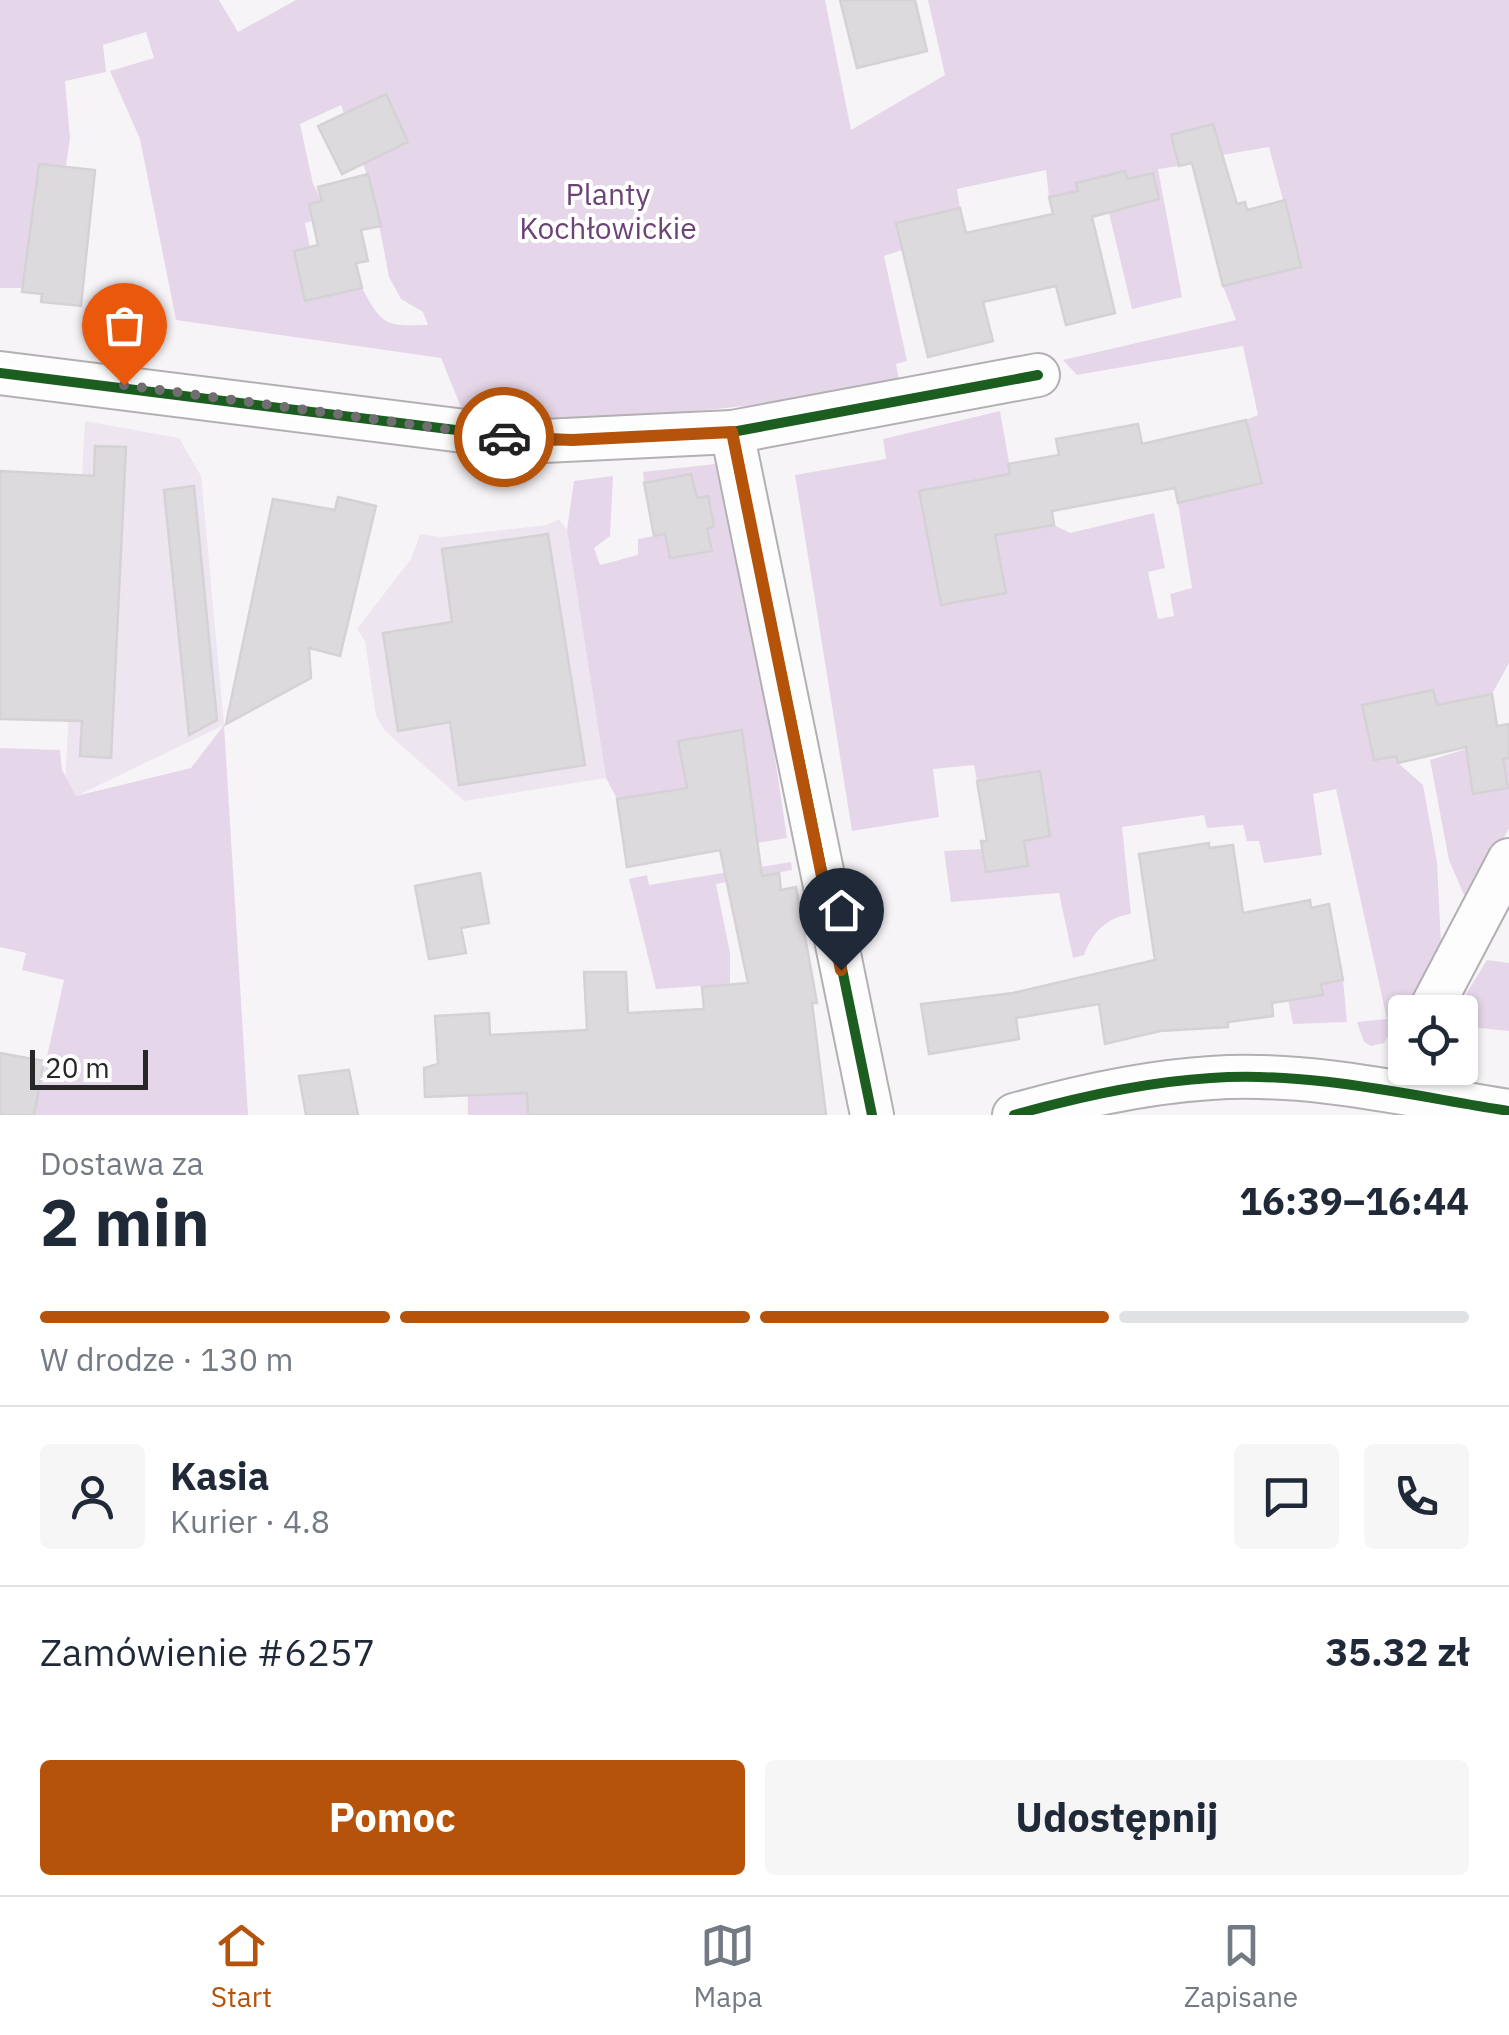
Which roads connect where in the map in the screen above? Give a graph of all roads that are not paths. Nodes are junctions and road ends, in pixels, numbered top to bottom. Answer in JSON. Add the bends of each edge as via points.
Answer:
{"nodes":[{"id":1,"x":0,"y":372,"type":"edge"},
{"id":2,"x":1038,"y":375,"type":"dead end"},
{"id":3,"x":732,"y":432,"type":"junction"},
{"id":4,"x":1509,"y":860,"type":"edge"},
{"id":5,"x":1438,"y":995,"type":"edge"},
{"id":6,"x":1388,"y":1081,"type":"edge"},
{"id":7,"x":1418,"y":1085,"type":"edge"},
{"id":8,"x":1509,"y":1112,"type":"edge"},
{"id":9,"x":872,"y":1115,"type":"edge"},
{"id":10,"x":1014,"y":1115,"type":"edge"}],
"edges":[{"from":1,"to":3,"type":"street","via":[[527,440]]},
{"from":2,"to":3,"type":"street"},
{"from":3,"to":9,"type":"street"},
{"from":4,"to":5,"type":"street"},
{"from":6,"to":10,"type":"street","via":[[1214,1077]]},
{"from":7,"to":8,"type":"street"}]}
